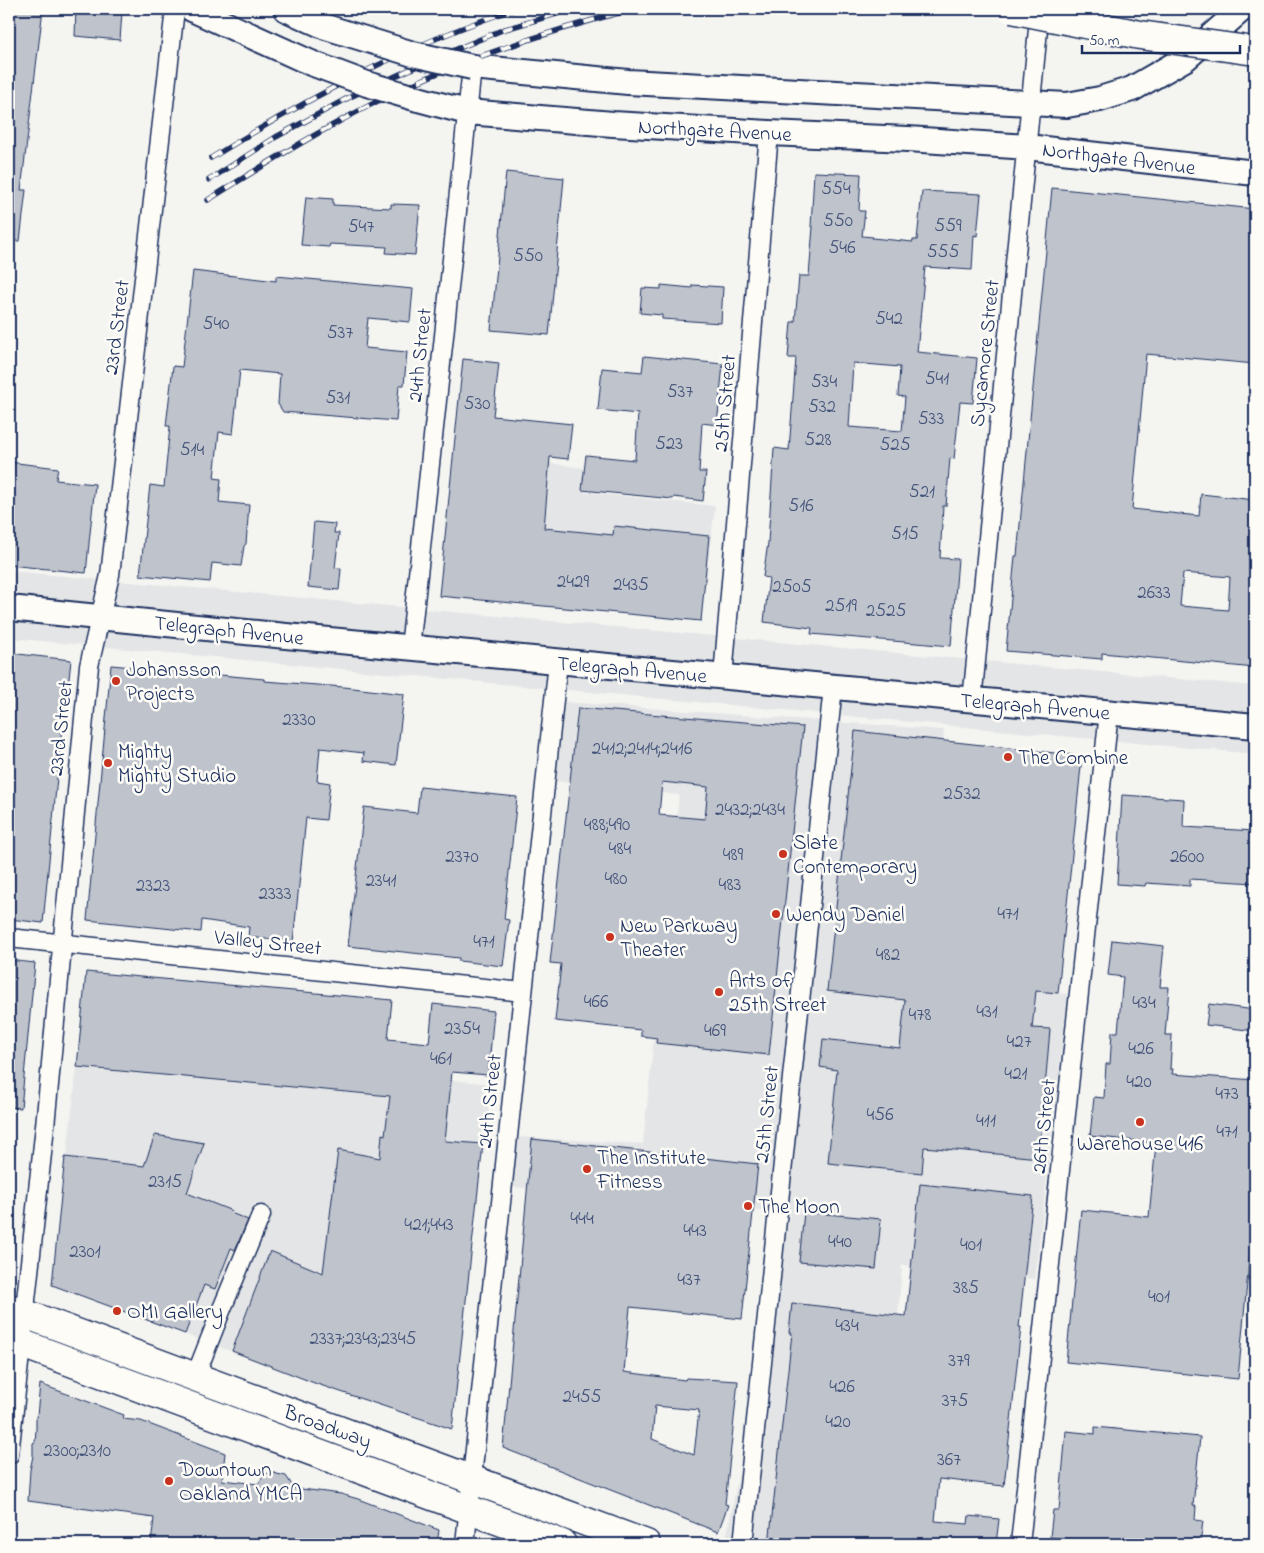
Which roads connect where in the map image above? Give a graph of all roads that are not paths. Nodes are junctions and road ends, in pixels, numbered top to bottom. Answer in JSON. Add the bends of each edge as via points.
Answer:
{"nodes":[{"id":1,"x":175,"y":9,"type":"edge"},
{"id":2,"x":192,"y":9,"type":"edge"},
{"id":3,"x":286,"y":9,"type":"edge"},
{"id":4,"x":1012,"y":9,"type":"edge"},
{"id":5,"x":1040,"y":9,"type":"edge"},
{"id":6,"x":1242,"y":9,"type":"edge"},
{"id":7,"x":1255,"y":50,"type":"edge"},
{"id":8,"x":472,"y":67,"type":"junction"},
{"id":9,"x":1031,"y":103,"type":"junction"},
{"id":10,"x":468,"y":112,"type":"junction"},
{"id":11,"x":769,"y":133,"type":"junction"},
{"id":12,"x":1027,"y":147,"type":"junction"},
{"id":13,"x":1255,"y":173,"type":"edge"},
{"id":14,"x":9,"y":608,"type":"edge"},
{"id":15,"x":100,"y":616,"type":"junction"},
{"id":16,"x":410,"y":648,"type":"junction"},
{"id":17,"x":558,"y":662,"type":"junction"},
{"id":18,"x":723,"y":677,"type":"junction"},
{"id":19,"x":833,"y":688,"type":"junction"},
{"id":20,"x":972,"y":701,"type":"junction"},
{"id":21,"x":1110,"y":712,"type":"junction"},
{"id":22,"x":1255,"y":726,"type":"edge"},
{"id":23,"x":9,"y":938,"type":"edge"},
{"id":24,"x":62,"y":943,"type":"junction"},
{"id":25,"x":523,"y":992,"type":"junction"},
{"id":26,"x":261,"y":1215,"type":"dead end"},
{"id":27,"x":16,"y":1311,"type":"edge"},
{"id":28,"x":14,"y":1341,"type":"edge"},
{"id":29,"x":195,"y":1377,"type":"junction"},
{"id":30,"x":9,"y":1455,"type":"edge"},
{"id":31,"x":472,"y":1480,"type":"junction"},
{"id":32,"x":468,"y":1510,"type":"junction"},
{"id":33,"x":465,"y":1544,"type":"edge"},
{"id":34,"x":562,"y":1544,"type":"edge"},
{"id":35,"x":646,"y":1544,"type":"edge"},
{"id":36,"x":743,"y":1544,"type":"edge"},
{"id":37,"x":1020,"y":1544,"type":"edge"}],
"edges":[{"from":1,"to":15,"type":"street","name":"23rd Street","via":[[110,575]]},
{"from":2,"to":10,"type":"main road","name":"Northgate Avenue","bridge":true,"via":[[311,63],[367,84]]},
{"from":3,"to":8,"type":"main road","name":"Northgate Avenue","bridge":true,"via":[[326,27],[413,54]]},
{"from":4,"to":7,"type":"main road","bridge":true,"via":[[1140,35]]},
{"from":5,"to":9,"type":"street","name":"Sycamore Street"},
{"from":6,"to":9,"type":"main road","name":"Northgate Avenue","via":[[1186,58],[1132,89],[1067,105]]},
{"from":8,"to":9,"type":"main road","name":"Northgate Avenue","via":[[628,82]]},
{"from":8,"to":10,"type":"street","name":"24th Street"},
{"from":9,"to":12,"type":"street","name":"Sycamore Street"},
{"from":10,"to":11,"type":"main road","name":"Northgate Avenue"},
{"from":10,"to":16,"type":"street","name":"24th Street"},
{"from":11,"to":12,"type":"main road","name":"Northgate Avenue"},
{"from":11,"to":18,"type":"street","name":"25th Street"},
{"from":12,"to":13,"type":"main road","name":"Northgate Avenue"},
{"from":12,"to":20,"type":"street","name":"Sycamore Street"},
{"from":14,"to":15,"type":"main road","name":"Telegraph Avenue"},
{"from":15,"to":16,"type":"main road","name":"Telegraph Avenue"},
{"from":15,"to":24,"type":"street","name":"23rd Street","via":[[89,666]]},
{"from":16,"to":17,"type":"main road","name":"Telegraph Avenue"},
{"from":17,"to":18,"type":"main road","name":"Telegraph Avenue"},
{"from":17,"to":25,"type":"street","name":"24th Street"},
{"from":18,"to":19,"type":"main road","name":"Telegraph Avenue"},
{"from":19,"to":20,"type":"main road","name":"Telegraph Avenue"},
{"from":19,"to":36,"type":"street","name":"25th Street"},
{"from":20,"to":21,"type":"main road","name":"Telegraph Avenue"},
{"from":21,"to":22,"type":"main road","name":"Telegraph Avenue"},
{"from":21,"to":37,"type":"street","name":"26th Street"},
{"from":23,"to":24,"type":"street","name":"Valley Street"},
{"from":24,"to":25,"type":"street","name":"Valley Street"},
{"from":24,"to":27,"type":"street","name":"23rd Street","via":[[45,1126]]},
{"from":25,"to":31,"type":"street","name":"24th Street"},
{"from":26,"to":29,"type":"street"},
{"from":27,"to":28,"type":"street","name":"23rd Street"},
{"from":27,"to":29,"type":"main road","name":"Broadway"},
{"from":28,"to":30,"type":"street","name":"23rd Street"},
{"from":28,"to":32,"type":"main road","name":"Broadway"},
{"from":29,"to":31,"type":"main road","name":"Broadway"},
{"from":31,"to":32,"type":"street","name":"24th Street"},
{"from":31,"to":35,"type":"main road","name":"Broadway"},
{"from":32,"to":33,"type":"street","name":"24th Street"},
{"from":32,"to":34,"type":"main road","name":"Broadway"}]}
